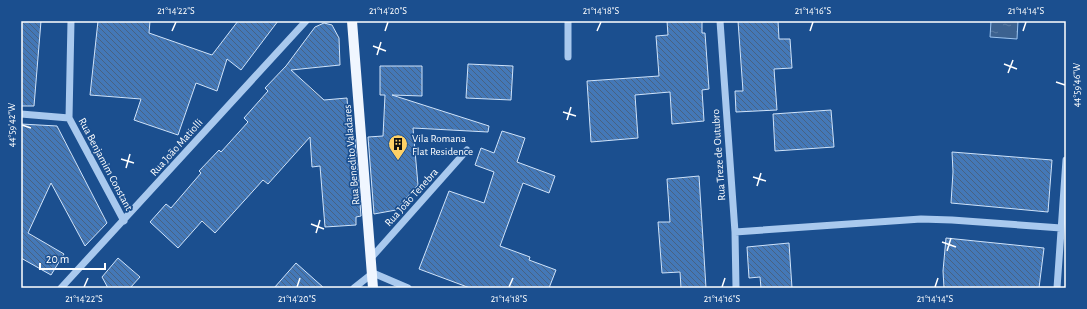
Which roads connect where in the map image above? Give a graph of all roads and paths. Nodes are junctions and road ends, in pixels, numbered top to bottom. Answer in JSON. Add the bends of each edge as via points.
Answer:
{"nodes":[{"id":1,"x":71,"y":21,"type":"edge"},
{"id":2,"x":306,"y":21,"type":"edge"},
{"id":3,"x":352,"y":21,"type":"edge"},
{"id":4,"x":568,"y":21,"type":"edge"},
{"id":5,"x":720,"y":21,"type":"edge"},
{"id":6,"x":568,"y":57,"type":"dead end"},
{"id":7,"x":21,"y":114,"type":"edge"},
{"id":8,"x":69,"y":118,"type":"junction"},
{"id":9,"x":467,"y":150,"type":"dead end"},
{"id":10,"x":1066,"y":160,"type":"edge"},
{"id":11,"x":124,"y":221,"type":"junction"},
{"id":12,"x":1061,"y":228,"type":"junction"},
{"id":13,"x":735,"y":232,"type":"junction"},
{"id":14,"x":371,"y":258,"type":"junction"},
{"id":15,"x":373,"y":273,"type":"junction"},
{"id":16,"x":61,"y":288,"type":"edge"},
{"id":17,"x":354,"y":288,"type":"edge"},
{"id":18,"x":373,"y":288,"type":"edge"},
{"id":19,"x":408,"y":288,"type":"edge"},
{"id":20,"x":736,"y":288,"type":"edge"},
{"id":21,"x":1057,"y":288,"type":"edge"}],
"edges":[{"from":1,"to":8,"type":"street","name":"Rua Benjamim Constant"},
{"from":2,"to":11,"type":"street","name":"Rua João Matiolli"},
{"from":3,"to":14,"type":"main road","name":"Rua Benedito Valadares"},
{"from":4,"to":6,"type":"street"},
{"from":5,"to":13,"type":"street","name":"Rua Treze de Outubro"},
{"from":7,"to":8,"type":"street"},
{"from":8,"to":11,"type":"street","name":"Rua Benjamim Constant"},
{"from":9,"to":14,"type":"street","name":"Rua João Tenebra"},
{"from":10,"to":12,"type":"street"},
{"from":11,"to":16,"type":"street","name":"Rua João Matiolli"},
{"from":12,"to":13,"type":"street","via":[[921,219]]},
{"from":12,"to":21,"type":"street"},
{"from":13,"to":20,"type":"street","name":"Rua Treze de Outubro"},
{"from":14,"to":15,"type":"main road","name":"Rua Benedito Valadares"},
{"from":15,"to":17,"type":"street"},
{"from":15,"to":18,"type":"main road","name":"Rua Benedito Valadares"},
{"from":15,"to":19,"type":"street"}]}
